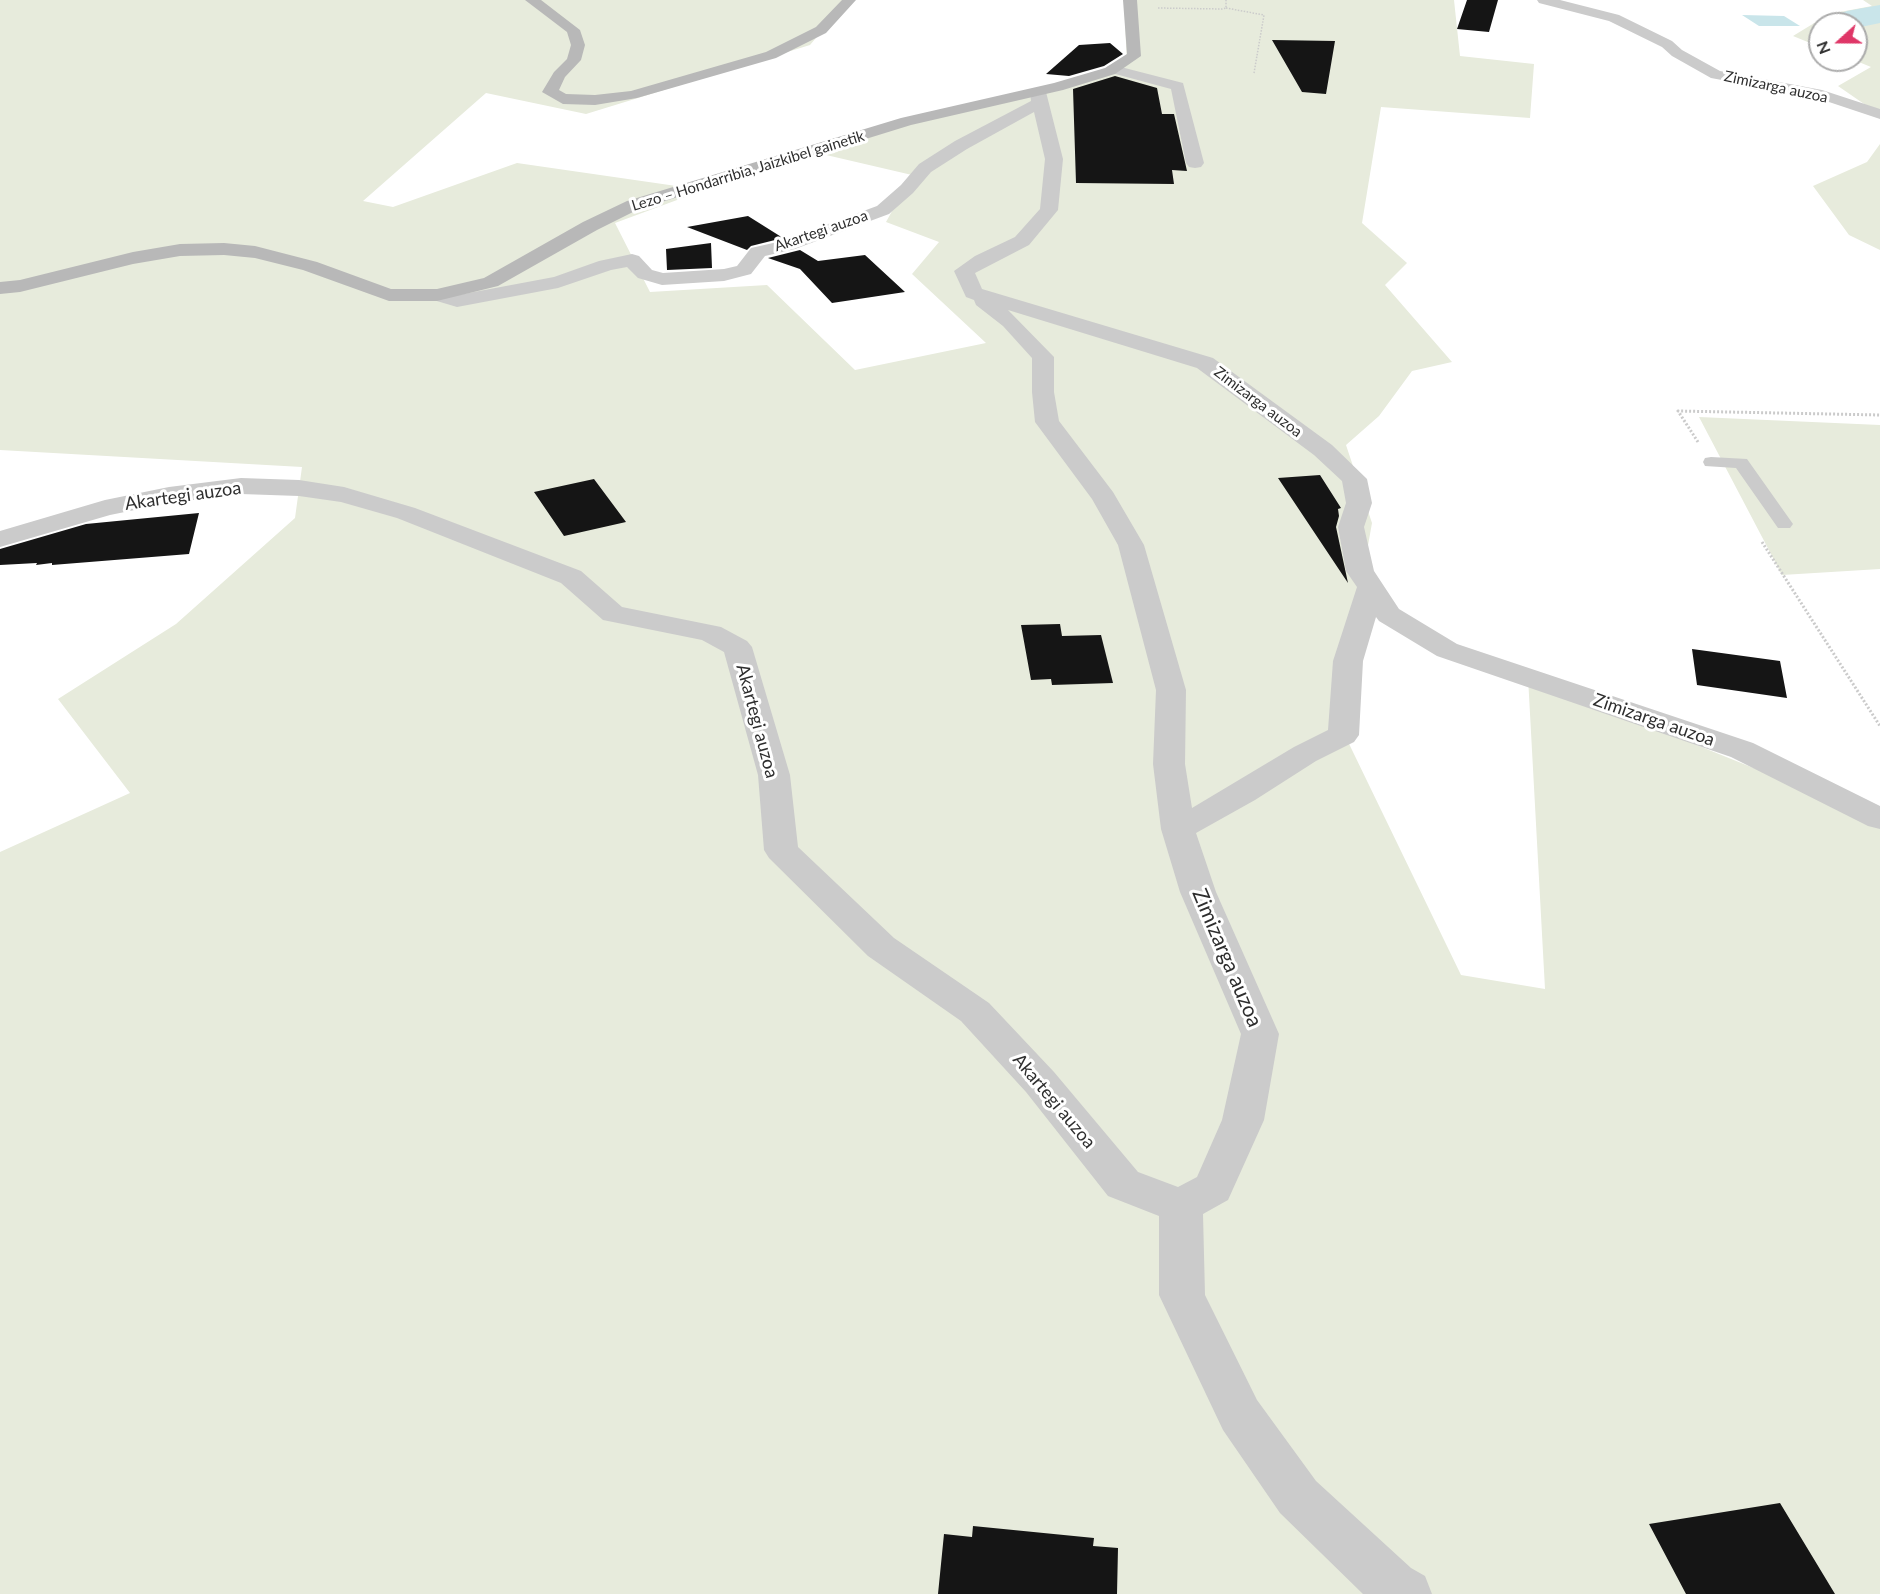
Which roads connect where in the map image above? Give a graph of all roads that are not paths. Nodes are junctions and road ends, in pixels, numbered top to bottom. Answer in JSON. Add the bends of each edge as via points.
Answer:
{"nodes":[{"id":1,"x":532,"y":0,"type":"edge"},
{"id":2,"x":849,"y":0,"type":"edge"},
{"id":3,"x":1544,"y":0,"type":"edge"},
{"id":4,"x":1130,"y":4,"type":"edge"},
{"id":5,"x":1113,"y":69,"type":"junction"},
{"id":6,"x":1038,"y":98,"type":"junction"},
{"id":7,"x":1880,"y":114,"type":"edge"},
{"id":8,"x":1195,"y":163,"type":"dead end"},
{"id":9,"x":0,"y":288,"type":"edge"},
{"id":10,"x":973,"y":293,"type":"junction"},
{"id":11,"x":437,"y":295,"type":"junction"},
{"id":12,"x":1711,"y":462,"type":"dead end"},
{"id":13,"x":1784,"y":524,"type":"dead end"},
{"id":14,"x":0,"y":539,"type":"edge"},
{"id":15,"x":1371,"y":587,"type":"junction"},
{"id":16,"x":1880,"y":819,"type":"edge"},
{"id":17,"x":1178,"y":829,"type":"junction"},
{"id":18,"x":1181,"y":1206,"type":"junction"},
{"id":19,"x":1406,"y":1594,"type":"edge"}],
"edges":[{"from":1,"to":2,"type":"street","via":[[573,30],[579,45],[574,60],[550,92],[563,99],[596,100],[632,95],[771,55],[821,30]]},
{"from":3,"to":7,"type":"street","name":"Zimizarga auzoa","via":[[1614,18],[1667,44],[1716,75],[1817,93]]},
{"from":4,"to":5,"type":"street","name":"Lezo – Hondarribia, Jaizkibel gainetik","via":[[1134,56]]},
{"from":5,"to":6,"type":"street","name":"Lezo – Hondarribia, Jaizkibel gainetik"},
{"from":5,"to":8,"type":"street","via":[[1178,86]]},
{"from":6,"to":10,"type":"street","via":[[1054,159],[1049,210],[1022,241],[964,271]]},
{"from":6,"to":11,"type":"street","name":"Lezo – Hondarribia, Jaizkibel gainetik","via":[[907,121],[633,205],[490,282]]},
{"from":6,"to":11,"type":"street","name":"Akartegi auzoa","via":[[925,168],[883,210],[758,252],[744,270],[662,279],[645,274],[632,260],[558,282],[457,301]]},
{"from":9,"to":11,"type":"street","name":"Lezo – Hondarribia, Jaizkibel gainetik","via":[[133,258],[180,250],[224,249],[255,252],[310,266],[389,295]]},
{"from":10,"to":15,"type":"street","name":"Zimizarga auzoa","via":[[1205,363],[1323,450],[1354,479],[1359,503],[1352,527],[1360,571]]},
{"from":10,"to":17,"type":"street","name":"Zimizarga auzoa","via":[[1010,322],[1043,357],[1047,422],[1104,497],[1131,546],[1172,690],[1169,764]]},
{"from":12,"to":13,"type":"lane","via":[[1741,463]]},
{"from":14,"to":18,"type":"street","name":"Akartegi auzoa","via":[[105,508],[169,495],[241,486],[299,488],[344,495],[406,513],[571,578],[613,614],[711,633],[736,647],[774,775],[781,850],[881,947],[975,1012],[1040,1082],[1123,1184]]},
{"from":15,"to":16,"type":"street","name":"Zimizarga auzoa","via":[[1389,615],[1447,651],[1742,750]]},
{"from":15,"to":17,"type":"street","via":[[1348,661],[1343,735]]},
{"from":17,"to":18,"type":"street","name":"Zimizarga auzoa","via":[[1198,892],[1260,1034],[1243,1120],[1213,1188]]},
{"from":18,"to":19,"type":"street","via":[[1182,1295],[1240,1415],[1298,1497],[1392,1586]]}]}
